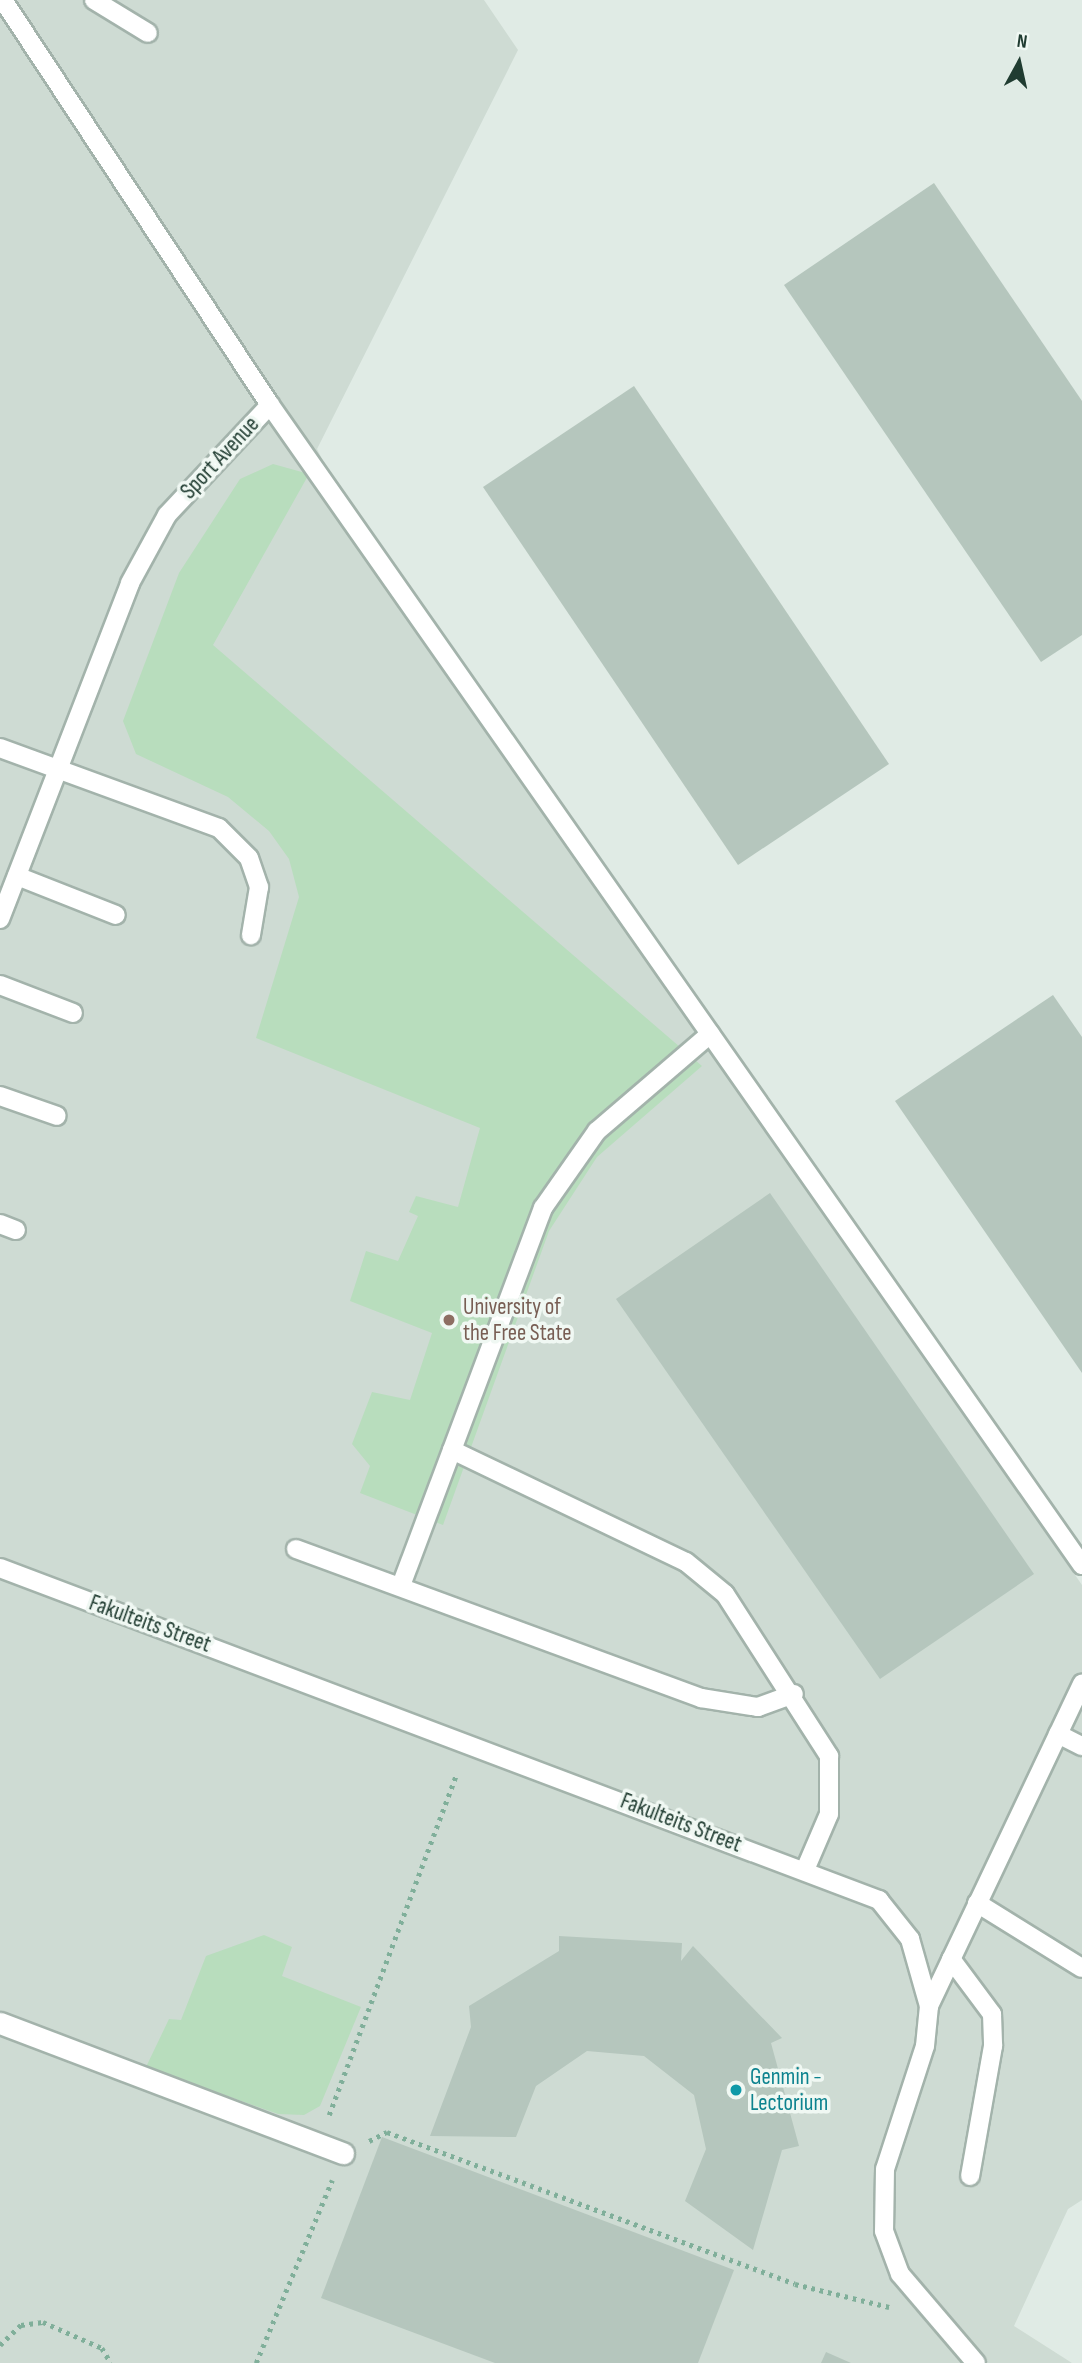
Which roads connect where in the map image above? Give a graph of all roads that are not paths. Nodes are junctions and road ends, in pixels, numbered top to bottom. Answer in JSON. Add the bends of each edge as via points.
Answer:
{"nodes":[{"id":1,"x":4,"y":0,"type":"edge"},
{"id":2,"x":94,"y":0,"type":"edge"},
{"id":3,"x":149,"y":33,"type":"dead end"},
{"id":4,"x":270,"y":405,"type":"junction"},
{"id":5,"x":0,"y":748,"type":"edge"},
{"id":6,"x":60,"y":766,"type":"junction"},
{"id":7,"x":17,"y":876,"type":"junction"},
{"id":8,"x":116,"y":915,"type":"dead end"},
{"id":9,"x":0,"y":919,"type":"edge"},
{"id":10,"x":251,"y":935,"type":"dead end"},
{"id":11,"x":0,"y":985,"type":"edge"},
{"id":12,"x":73,"y":1013,"type":"dead end"},
{"id":13,"x":710,"y":1034,"type":"junction"},
{"id":14,"x":0,"y":1096,"type":"edge"},
{"id":15,"x":57,"y":1116,"type":"dead end"},
{"id":16,"x":452,"y":1450,"type":"junction"},
{"id":17,"x":296,"y":1549,"type":"dead end"},
{"id":18,"x":1082,"y":1566,"type":"edge"},
{"id":19,"x":0,"y":1569,"type":"edge"},
{"id":20,"x":402,"y":1583,"type":"junction"},
{"id":21,"x":1082,"y":1684,"type":"edge"},
{"id":22,"x":794,"y":1694,"type":"junction"},
{"id":23,"x":1058,"y":1734,"type":"junction"},
{"id":24,"x":1082,"y":1746,"type":"edge"},
{"id":25,"x":805,"y":1870,"type":"junction"},
{"id":26,"x":977,"y":1903,"type":"junction"},
{"id":27,"x":951,"y":1959,"type":"junction"},
{"id":28,"x":1082,"y":1968,"type":"edge"},
{"id":29,"x":929,"y":2006,"type":"junction"},
{"id":30,"x":0,"y":2023,"type":"edge"},
{"id":31,"x":343,"y":2153,"type":"road end"},
{"id":32,"x":970,"y":2176,"type":"dead end"},
{"id":33,"x":976,"y":2363,"type":"edge"}],
"edges":[{"from":1,"to":4,"type":"lane","name":"Sport Avenue"},
{"from":2,"to":3,"type":"lane"},
{"from":4,"to":6,"type":"lane","name":"Sport Avenue","via":[[167,515],[130,583]]},
{"from":4,"to":13,"type":"lane"},
{"from":5,"to":6,"type":"lane"},
{"from":6,"to":7,"type":"lane","name":"Sport Avenue"},
{"from":6,"to":10,"type":"lane","via":[[219,828],[249,858],[258,887]]},
{"from":7,"to":8,"type":"lane"},
{"from":7,"to":9,"type":"lane","name":"Sport Avenue"},
{"from":11,"to":12,"type":"lane"},
{"from":13,"to":16,"type":"lane","via":[[597,1130],[543,1208]]},
{"from":13,"to":18,"type":"lane"},
{"from":14,"to":15,"type":"lane"},
{"from":16,"to":20,"type":"lane"},
{"from":16,"to":22,"type":"lane","via":[[705,1575]]},
{"from":17,"to":20,"type":"lane"},
{"from":19,"to":25,"type":"lane","name":"Fakulteits Street"},
{"from":20,"to":22,"type":"lane","via":[[701,1698],[758,1707]]},
{"from":21,"to":23,"type":"lane"},
{"from":22,"to":25,"type":"lane","via":[[829,1756],[832,1790]]},
{"from":23,"to":24,"type":"lane"},
{"from":23,"to":26,"type":"lane"},
{"from":25,"to":29,"type":"lane","name":"Fakulteits Street","via":[[879,1900],[910,1939]]},
{"from":26,"to":27,"type":"lane"},
{"from":26,"to":28,"type":"lane"},
{"from":27,"to":29,"type":"lane"},
{"from":27,"to":32,"type":"lane","via":[[992,2014],[993,2046]]},
{"from":29,"to":33,"type":"lane","name":"Fakulteits Street","via":[[925,2046],[884,2169],[880,2202],[900,2274],[932,2317]]},
{"from":30,"to":31,"type":"street"}]}
